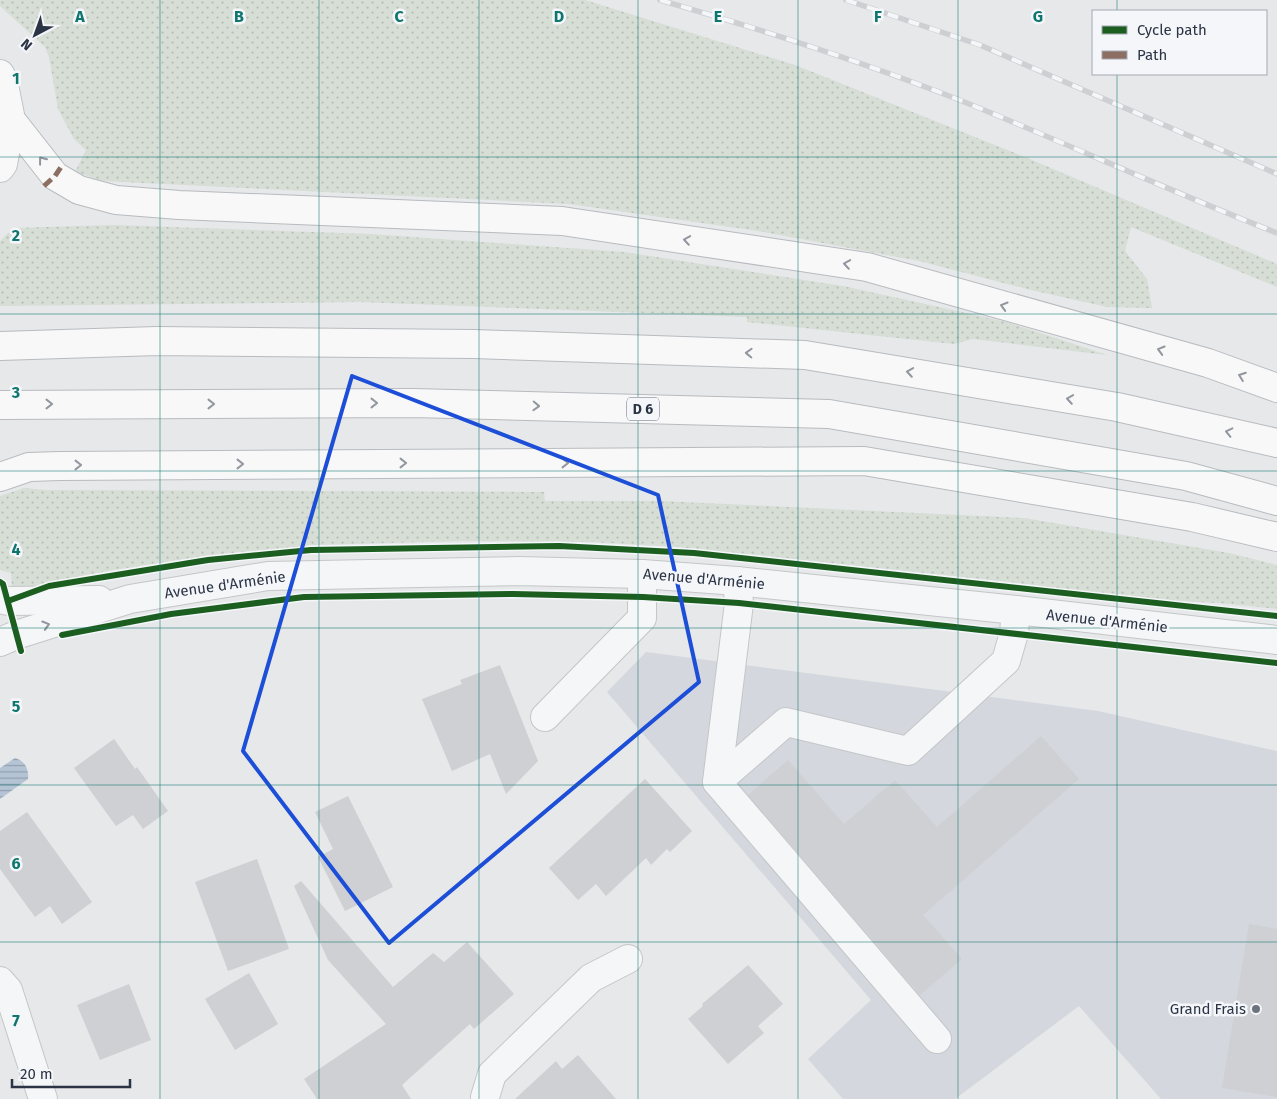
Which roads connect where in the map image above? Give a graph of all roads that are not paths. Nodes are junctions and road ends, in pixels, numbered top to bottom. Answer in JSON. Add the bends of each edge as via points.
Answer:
{"nodes":[{"id":1,"x":0,"y":74,"type":"edge"},
{"id":2,"x":11,"y":120,"type":"junction"},
{"id":3,"x":0,"y":168,"type":"edge"},
{"id":4,"x":0,"y":346,"type":"edge"},
{"id":5,"x":1277,"y":388,"type":"edge"},
{"id":6,"x":0,"y":405,"type":"edge"},
{"id":7,"x":1277,"y":443,"type":"edge"},
{"id":8,"x":0,"y":477,"type":"edge"},
{"id":9,"x":1277,"y":500,"type":"edge"},
{"id":10,"x":1277,"y":537,"type":"edge"},
{"id":11,"x":642,"y":574,"type":"junction"},
{"id":12,"x":737,"y":581,"type":"junction"},
{"id":13,"x":0,"y":599,"type":"edge"},
{"id":14,"x":130,"y":599,"type":"junction"},
{"id":15,"x":1016,"y":610,"type":"junction"},
{"id":16,"x":1277,"y":640,"type":"edge"},
{"id":17,"x":0,"y":642,"type":"edge"},
{"id":18,"x":545,"y":717,"type":"dead end"},
{"id":19,"x":717,"y":782,"type":"junction"},
{"id":20,"x":628,"y":960,"type":"dead end"},
{"id":21,"x":0,"y":981,"type":"edge"},
{"id":22,"x":937,"y":1039,"type":"dead end"},
{"id":23,"x":43,"y":1099,"type":"edge"},
{"id":24,"x":486,"y":1099,"type":"edge"}],
"edges":[{"from":1,"to":2,"type":"main road"},
{"from":2,"to":3,"type":"main road"},
{"from":5,"to":2,"type":"main road","one_way":true,"via":[[1208,363],[867,267],[562,222],[116,200],[79,190],[55,176]]},
{"from":7,"to":4,"type":"main road","one_way":true,"via":[[1117,407],[805,355],[474,344],[157,341]]},
{"from":6,"to":9,"type":"main road","number":"D 6","one_way":true,"via":[[413,403],[829,414],[1186,476]]},
{"from":8,"to":10,"type":"main road","one_way":true,"via":[[29,467],[60,466],[864,461],[1192,518]]},
{"from":11,"to":12,"type":"street","name":"Avenue d'Arménie"},
{"from":11,"to":14,"type":"street","name":"Avenue d'Arménie","via":[[518,571],[268,576]]},
{"from":11,"to":18,"type":"street","via":[[642,618]]},
{"from":12,"to":15,"type":"street","name":"Avenue d'Arménie"},
{"from":12,"to":19,"type":"street","via":[[739,603]]},
{"from":13,"to":14,"type":"street","name":"Avenue d'Arménie","via":[[8,602]]},
{"from":17,"to":14,"type":"street","name":"Avenue d'Arménie","one_way":true},
{"from":15,"to":16,"type":"street","name":"Avenue d'Arménie"},
{"from":15,"to":19,"type":"street","via":[[1006,661],[908,751],[786,722]]},
{"from":19,"to":22,"type":"street"},
{"from":20,"to":24,"type":"street","via":[[591,978],[492,1074]]},
{"from":21,"to":23,"type":"street","via":[[8,990]]}]}
